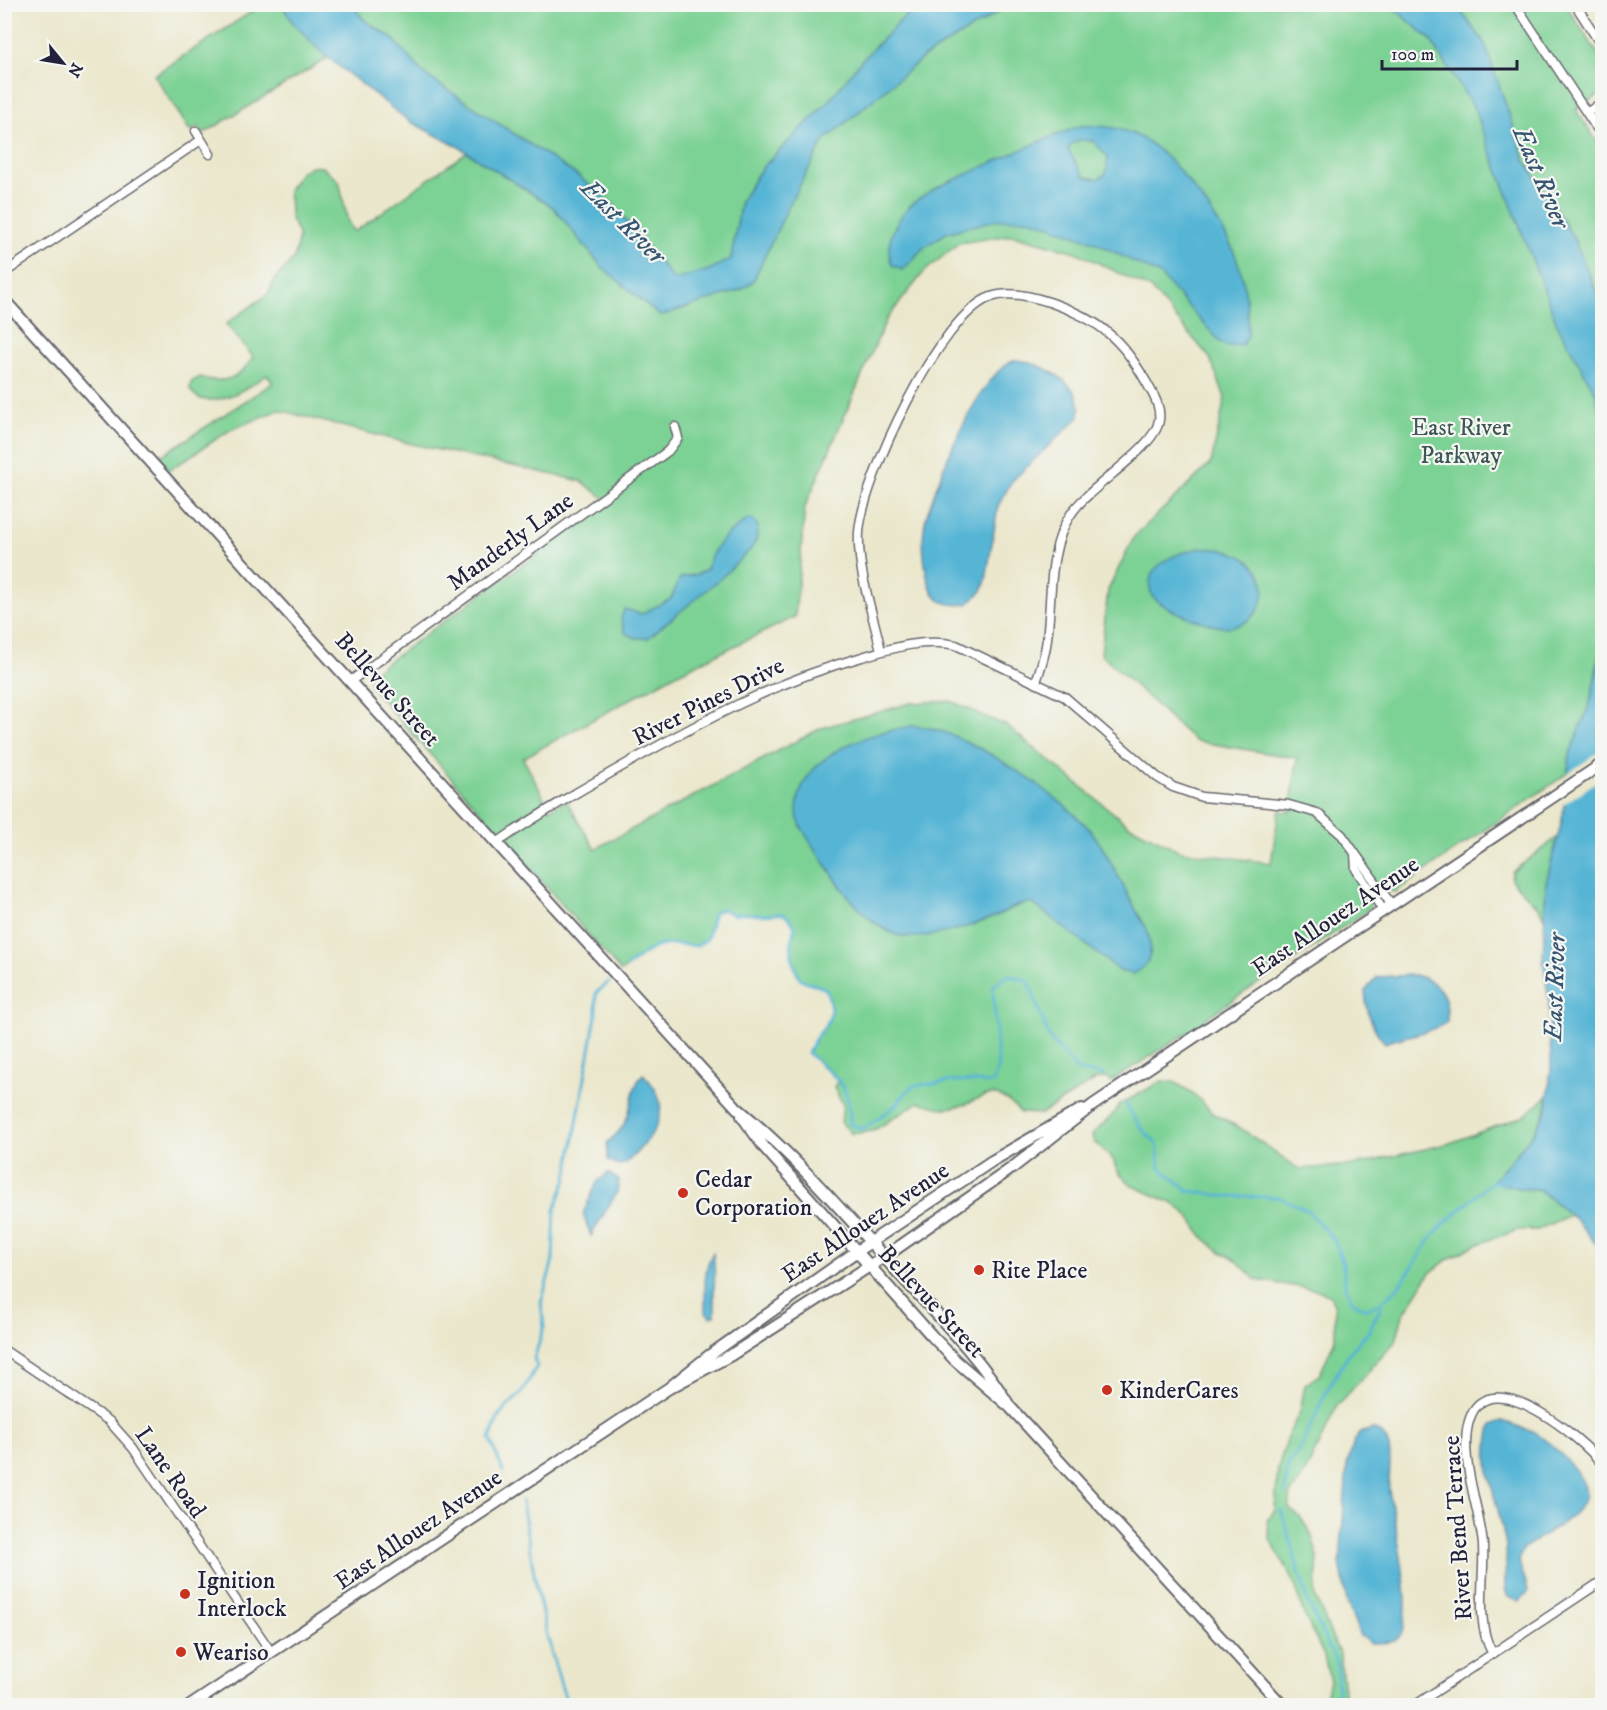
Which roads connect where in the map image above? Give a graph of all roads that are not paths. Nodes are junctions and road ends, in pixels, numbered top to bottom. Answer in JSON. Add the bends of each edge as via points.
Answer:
{"nodes":[{"id":1,"x":1515,"y":4,"type":"edge"},
{"id":2,"x":1575,"y":4,"type":"edge"},
{"id":3,"x":1602,"y":46,"type":"edge"},
{"id":4,"x":1602,"y":102,"type":"edge"},
{"id":5,"x":1587,"y":113,"type":"junction"},
{"id":6,"x":196,"y":131,"type":"dead end"},
{"id":7,"x":1602,"y":135,"type":"edge"},
{"id":8,"x":201,"y":140,"type":"junction"},
{"id":9,"x":210,"y":154,"type":"dead end"},
{"id":10,"x":4,"y":273,"type":"edge"},
{"id":11,"x":4,"y":300,"type":"edge"},
{"id":12,"x":675,"y":427,"type":"dead end"},
{"id":13,"x":881,"y":651,"type":"junction"},
{"id":14,"x":352,"y":680,"type":"junction"},
{"id":15,"x":1035,"y":682,"type":"junction"},
{"id":16,"x":1602,"y":764,"type":"edge"},
{"id":17,"x":498,"y":842,"type":"junction"},
{"id":18,"x":1387,"y":907,"type":"junction"},
{"id":19,"x":1093,"y":1105,"type":"junction"},
{"id":20,"x":737,"y":1108,"type":"junction"},
{"id":21,"x":871,"y":1242,"type":"junction"},
{"id":22,"x":857,"y":1251,"type":"junction"},
{"id":23,"x":883,"y":1257,"type":"junction"},
{"id":24,"x":869,"y":1266,"type":"junction"},
{"id":25,"x":4,"y":1350,"type":"edge"},
{"id":26,"x":669,"y":1388,"type":"junction"},
{"id":27,"x":1010,"y":1407,"type":"junction"},
{"id":28,"x":1602,"y":1464,"type":"edge"},
{"id":29,"x":1602,"y":1581,"type":"edge"},
{"id":30,"x":271,"y":1652,"type":"junction"},
{"id":31,"x":1492,"y":1652,"type":"junction"},
{"id":32,"x":190,"y":1706,"type":"edge"},
{"id":33,"x":1283,"y":1706,"type":"edge"},
{"id":34,"x":1414,"y":1706,"type":"edge"}],
"edges":[{"from":1,"to":5,"type":"street"},
{"from":2,"to":3,"type":"street"},
{"from":4,"to":5,"type":"street"},
{"from":5,"to":7,"type":"street"},
{"from":6,"to":8,"type":"street"},
{"from":8,"to":9,"type":"street"},
{"from":8,"to":10,"type":"street"},
{"from":11,"to":14,"type":"street","name":"Bellevue Street"},
{"from":12,"to":14,"type":"street","name":"Manderly Lane","via":[[678,438],[668,451]]},
{"from":13,"to":15,"type":"street","name":"River Pines Drive","via":[[948,643]]},
{"from":13,"to":15,"type":"street","via":[[859,547],[867,496],[916,384],[956,323],[983,300],[1018,295],[1060,307],[1106,331],[1138,369],[1160,413],[1149,441],[1086,496],[1064,526],[1055,556],[1046,646]]},
{"from":13,"to":17,"type":"street","name":"River Pines Drive","via":[[814,671],[742,700],[561,800]]},
{"from":14,"to":17,"type":"street","name":"Bellevue Street"},
{"from":15,"to":18,"type":"street","name":"River Pines Drive","via":[[1071,702],[1166,784],[1202,797],[1308,810],[1334,826],[1354,855],[1356,869]]},
{"from":16,"to":18,"type":"street","name":"East Allouez Avenue"},
{"from":17,"to":20,"type":"street","name":"Bellevue Street"},
{"from":18,"to":19,"type":"street","name":"East Allouez Avenue"},
{"from":19,"to":21,"type":"street","name":"East Allouez Avenue","via":[[992,1161]]},
{"from":19,"to":23,"type":"street","name":"East Allouez Avenue","via":[[1012,1168]]},
{"from":20,"to":21,"type":"street","name":"Bellevue Street","via":[[795,1161]]},
{"from":20,"to":22,"type":"street","name":"Bellevue Street","via":[[764,1148]]},
{"from":21,"to":22,"type":"street","name":"East Allouez Avenue"},
{"from":21,"to":23,"type":"street","name":"Bellevue Street"},
{"from":22,"to":24,"type":"street","name":"Bellevue Street"},
{"from":22,"to":26,"type":"street","name":"East Allouez Avenue"},
{"from":23,"to":24,"type":"street","name":"East Allouez Avenue"},
{"from":23,"to":27,"type":"street","name":"Bellevue Street","via":[[976,1358]]},
{"from":24,"to":26,"type":"street","name":"East Allouez Avenue","via":[[731,1355]]},
{"from":24,"to":27,"type":"street","name":"Bellevue Street","via":[[955,1360]]},
{"from":25,"to":30,"type":"street","name":"Lane Road","via":[[110,1421],[133,1448]]},
{"from":26,"to":30,"type":"street","name":"East Allouez Avenue"},
{"from":27,"to":33,"type":"street","name":"Bellevue Street"},
{"from":28,"to":31,"type":"street","name":"River Bend Terrace","via":[[1560,1425],[1516,1400],[1490,1399],[1478,1406],[1470,1418],[1468,1462],[1483,1544],[1484,1628]]},
{"from":29,"to":31,"type":"street","name":"River Bend Terrace"},
{"from":30,"to":32,"type":"street","name":"East Allouez Avenue"},
{"from":31,"to":34,"type":"street","name":"River Bend Terrace"}]}
